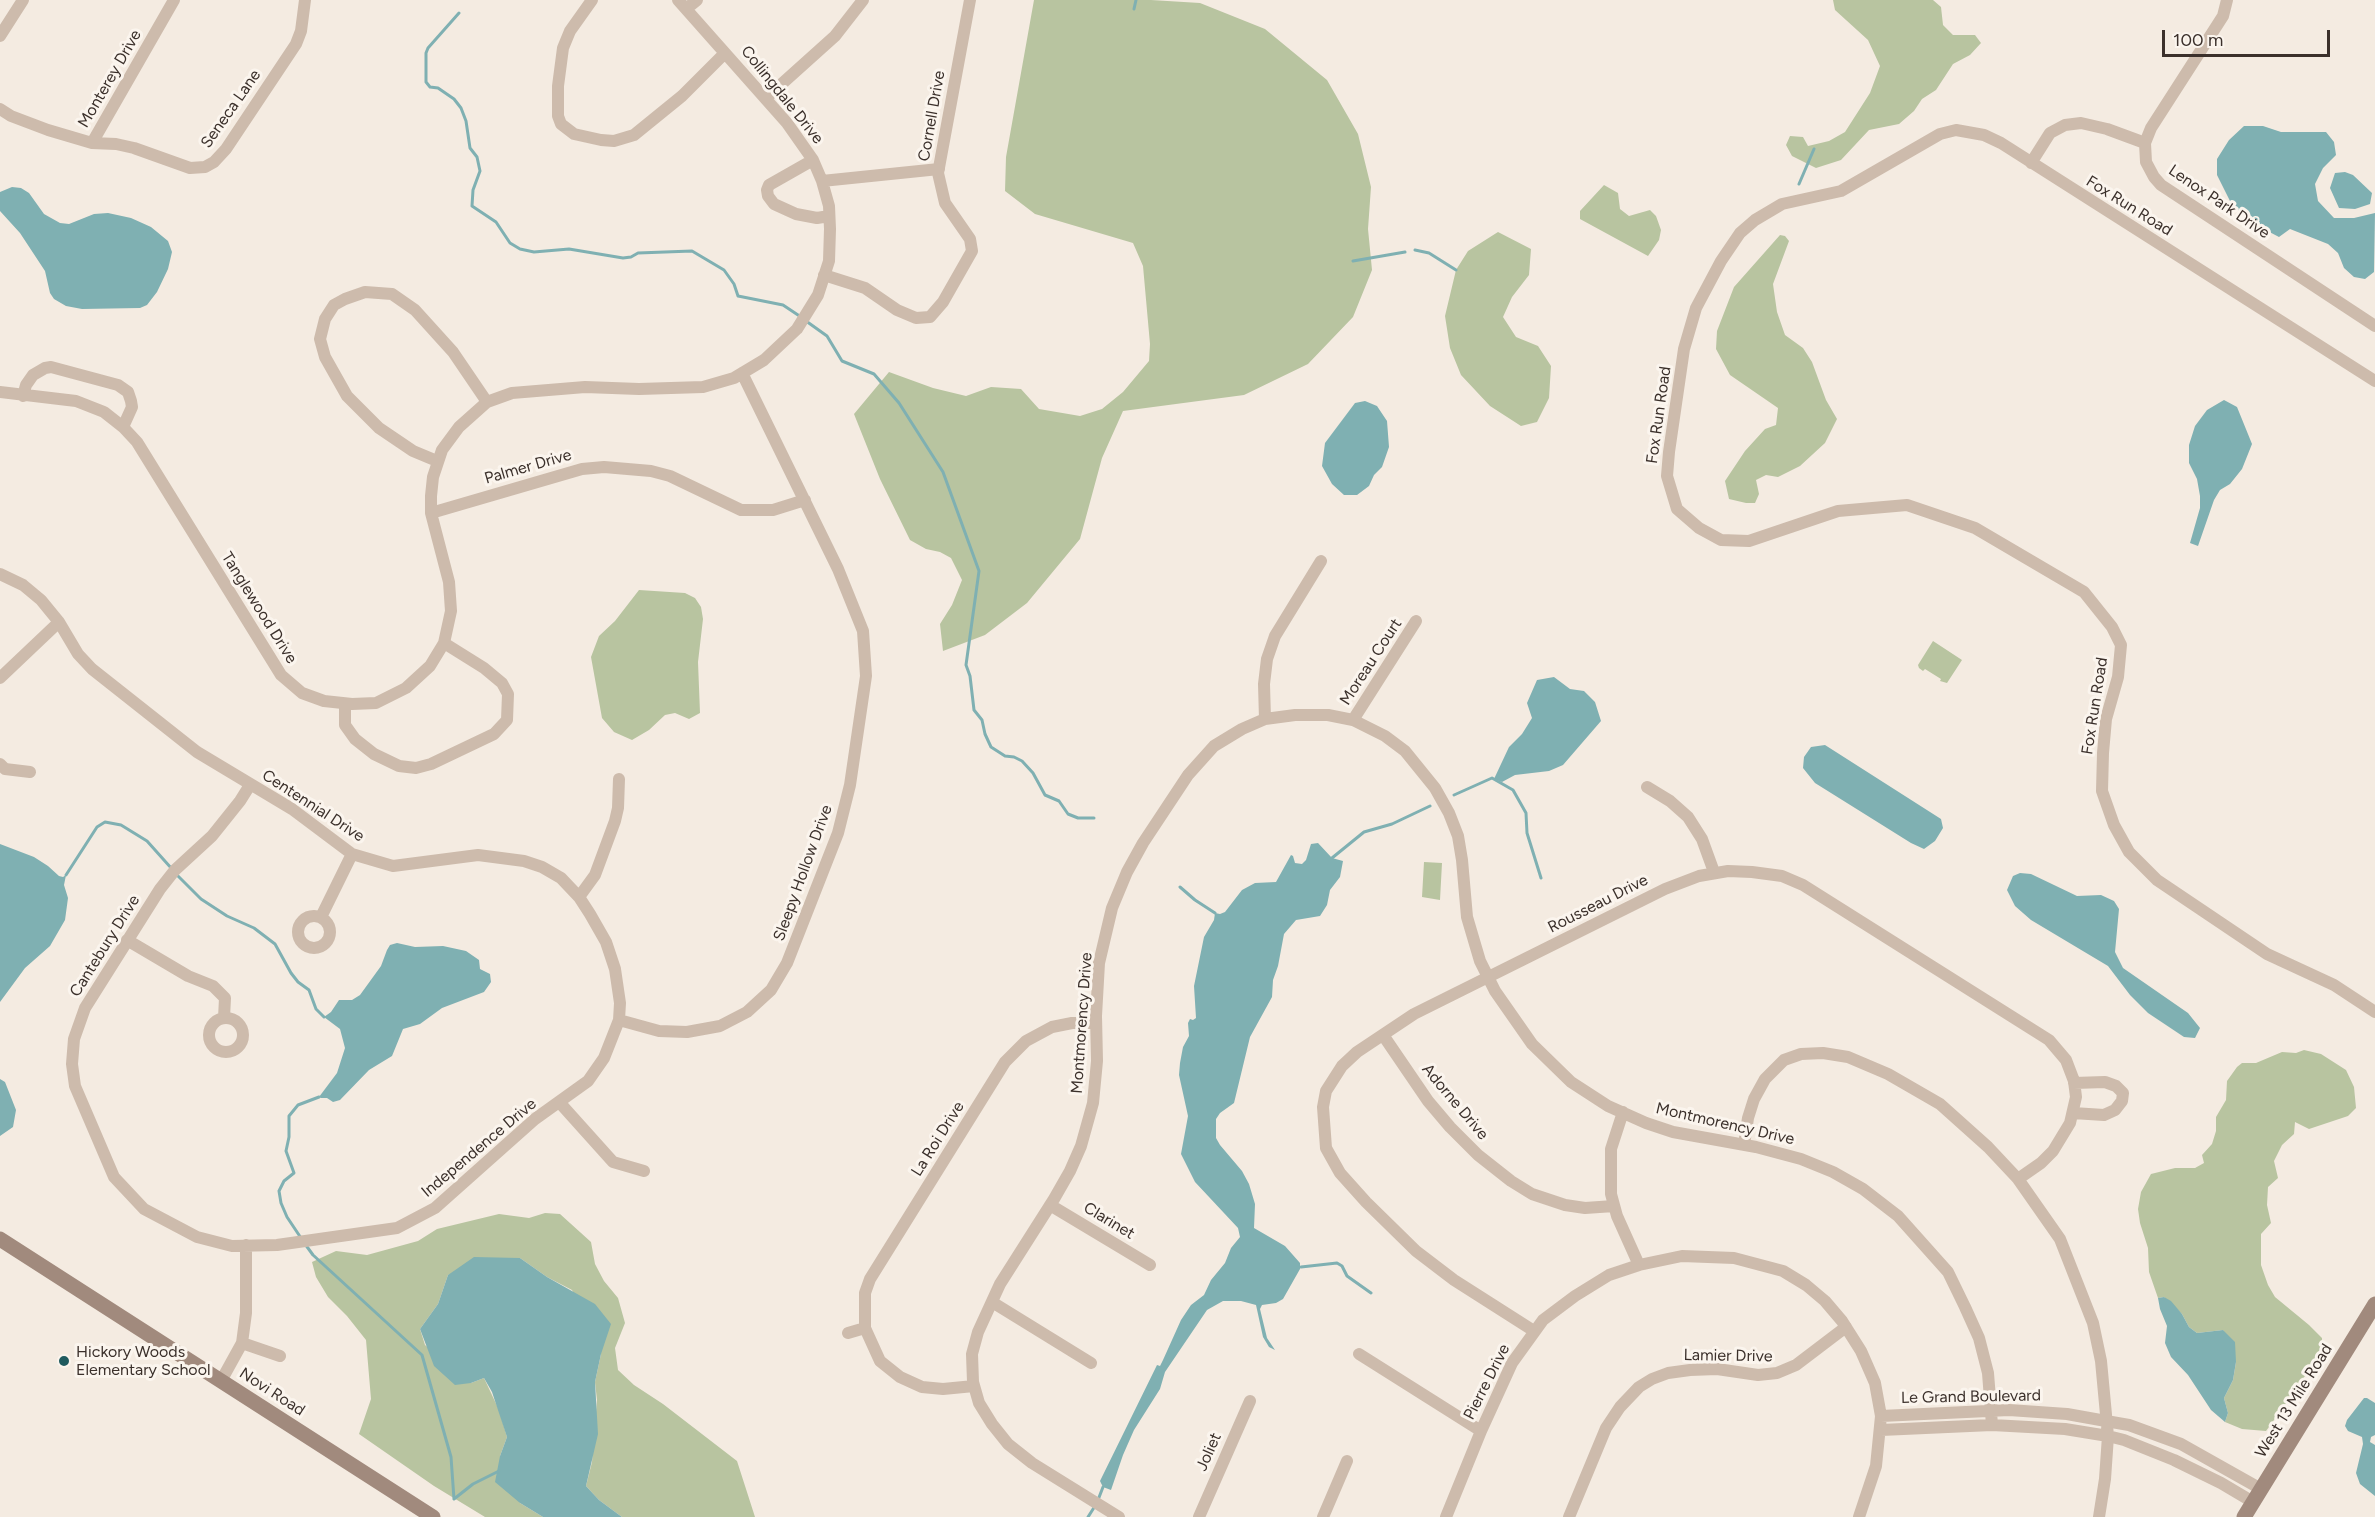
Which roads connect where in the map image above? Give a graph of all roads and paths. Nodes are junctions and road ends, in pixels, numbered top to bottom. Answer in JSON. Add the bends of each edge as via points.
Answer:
{"nodes":[{"id":1,"x":23,"y":0,"type":"edge"},
{"id":2,"x":174,"y":0,"type":"edge"},
{"id":3,"x":305,"y":0,"type":"edge"},
{"id":4,"x":592,"y":0,"type":"edge"},
{"id":5,"x":697,"y":0,"type":"edge"},
{"id":6,"x":863,"y":0,"type":"edge"},
{"id":7,"x":970,"y":0,"type":"edge"},
{"id":8,"x":2227,"y":0,"type":"edge"},
{"id":9,"x":682,"y":5,"type":"edge"},
{"id":10,"x":0,"y":36,"type":"edge"},
{"id":11,"x":725,"y":53,"type":"junction"},
{"id":12,"x":766,"y":98,"type":"junction"},
{"id":13,"x":0,"y":109,"type":"edge"},
{"id":14,"x":92,"y":143,"type":"junction"},
{"id":15,"x":2145,"y":143,"type":"junction"},
{"id":16,"x":813,"y":160,"type":"junction"},
{"id":17,"x":2031,"y":163,"type":"junction"},
{"id":18,"x":939,"y":169,"type":"junction"},
{"id":19,"x":822,"y":181,"type":"junction"},
{"id":20,"x":829,"y":216,"type":"junction"},
{"id":21,"x":824,"y":275,"type":"junction"},
{"id":22,"x":2375,"y":326,"type":"edge"},
{"id":23,"x":742,"y":373,"type":"junction"},
{"id":24,"x":2375,"y":381,"type":"edge"},
{"id":25,"x":0,"y":392,"type":"edge"},
{"id":26,"x":23,"y":396,"type":"junction"},
{"id":27,"x":487,"y":402,"type":"junction"},
{"id":28,"x":123,"y":427,"type":"junction"},
{"id":29,"x":437,"y":461,"type":"junction"},
{"id":30,"x":805,"y":500,"type":"junction"},
{"id":31,"x":431,"y":513,"type":"junction"},
{"id":32,"x":1321,"y":561,"type":"dead end"},
{"id":33,"x":0,"y":574,"type":"edge"},
{"id":34,"x":1416,"y":621,"type":"dead end"},
{"id":35,"x":58,"y":622,"type":"junction"},
{"id":36,"x":444,"y":643,"type":"junction"},
{"id":37,"x":0,"y":678,"type":"edge"},
{"id":38,"x":345,"y":704,"type":"junction"},
{"id":39,"x":1265,"y":719,"type":"junction"},
{"id":40,"x":1353,"y":720,"type":"junction"},
{"id":41,"x":0,"y":764,"type":"edge"},
{"id":42,"x":30,"y":772,"type":"dead end"},
{"id":43,"x":619,"y":779,"type":"dead end"},
{"id":44,"x":250,"y":785,"type":"junction"},
{"id":45,"x":1647,"y":787,"type":"dead end"},
{"id":46,"x":352,"y":854,"type":"junction"},
{"id":47,"x":1714,"y":872,"type":"junction"},
{"id":48,"x":579,"y":897,"type":"junction"},
{"id":49,"x":321,"y":917,"type":"dead end"},
{"id":50,"x":127,"y":940,"type":"junction"},
{"id":51,"x":1488,"y":976,"type":"junction"},
{"id":52,"x":2375,"y":1012,"type":"edge"},
{"id":53,"x":224,"y":1018,"type":"dead end"},
{"id":54,"x":619,"y":1020,"type":"junction"},
{"id":55,"x":1096,"y":1023,"type":"junction"},
{"id":56,"x":1383,"y":1035,"type":"junction"},
{"id":57,"x":2074,"y":1083,"type":"junction"},
{"id":58,"x":560,"y":1103,"type":"junction"},
{"id":59,"x":1623,"y":1112,"type":"junction"},
{"id":60,"x":2073,"y":1113,"type":"junction"},
{"id":61,"x":1744,"y":1145,"type":"junction"},
{"id":62,"x":644,"y":1171,"type":"dead end"},
{"id":63,"x":2018,"y":1179,"type":"junction"},
{"id":64,"x":1050,"y":1205,"type":"junction"},
{"id":65,"x":1614,"y":1206,"type":"junction"},
{"id":66,"x":0,"y":1239,"type":"edge"},
{"id":67,"x":246,"y":1245,"type":"junction"},
{"id":68,"x":1638,"y":1264,"type":"junction"},
{"id":69,"x":1150,"y":1265,"type":"dead end"},
{"id":70,"x":992,"y":1302,"type":"junction"},
{"id":71,"x":2375,"y":1304,"type":"edge"},
{"id":72,"x":1846,"y":1327,"type":"junction"},
{"id":73,"x":865,"y":1328,"type":"junction"},
{"id":74,"x":1534,"y":1331,"type":"junction"},
{"id":75,"x":848,"y":1333,"type":"dead end"},
{"id":76,"x":242,"y":1342,"type":"junction"},
{"id":77,"x":1359,"y":1354,"type":"dead end"},
{"id":78,"x":280,"y":1356,"type":"dead end"},
{"id":79,"x":1091,"y":1363,"type":"dead end"},
{"id":80,"x":221,"y":1381,"type":"junction"},
{"id":81,"x":974,"y":1386,"type":"junction"},
{"id":82,"x":1250,"y":1401,"type":"dead end"},
{"id":83,"x":1992,"y":1410,"type":"junction"},
{"id":84,"x":1881,"y":1416,"type":"junction"},
{"id":85,"x":2106,"y":1421,"type":"junction"},
{"id":86,"x":1992,"y":1425,"type":"junction"},
{"id":87,"x":1881,"y":1430,"type":"junction"},
{"id":88,"x":1481,"y":1431,"type":"junction"},
{"id":89,"x":2108,"y":1436,"type":"junction"},
{"id":90,"x":1347,"y":1461,"type":"dead end"},
{"id":91,"x":2261,"y":1489,"type":"junction"},
{"id":92,"x":2253,"y":1502,"type":"junction"},
{"id":93,"x":433,"y":1517,"type":"edge"},
{"id":94,"x":1119,"y":1517,"type":"edge"},
{"id":95,"x":1199,"y":1517,"type":"edge"},
{"id":96,"x":1323,"y":1517,"type":"edge"},
{"id":97,"x":1446,"y":1517,"type":"edge"},
{"id":98,"x":1569,"y":1517,"type":"edge"},
{"id":99,"x":1859,"y":1517,"type":"edge"},
{"id":100,"x":2098,"y":1517,"type":"edge"},
{"id":101,"x":2244,"y":1517,"type":"edge"}],
"edges":[{"from":1,"to":10,"type":"street"},
{"from":2,"to":14,"type":"street","name":"Monterey Drive"},
{"from":3,"to":14,"type":"street","name":"Seneca Lane","via":[[296,44],[214,162],[190,168],[134,148]]},
{"from":4,"to":11,"type":"street","via":[[563,48],[558,116],[561,124],[574,134],[607,141],[634,135],[682,96]]},
{"from":5,"to":9,"type":"street"},
{"from":6,"to":12,"type":"street","via":[[835,36]]},
{"from":7,"to":18,"type":"street","name":"Cornell Drive"},
{"from":8,"to":15,"type":"street","via":[[2223,16]]},
{"from":9,"to":11,"type":"street","name":"Collingdale Drive"},
{"from":11,"to":12,"type":"street","name":"Collingdale Drive"},
{"from":12,"to":16,"type":"street","name":"Collingdale Drive"},
{"from":13,"to":14,"type":"street","name":"Seneca Lane","via":[[48,130]]},
{"from":15,"to":17,"type":"street","via":[[2098,127],[2065,124],[2050,133]]},
{"from":15,"to":22,"type":"street","name":"Lenox Park Drive","via":[[2146,162],[2161,185]]},
{"from":16,"to":19,"type":"street","name":"Collingdale Drive"},
{"from":16,"to":20,"type":"street","via":[[770,185],[768,196],[774,204],[796,214]]},
{"from":17,"to":24,"type":"street","name":"Fox Run Road"},
{"from":17,"to":52,"type":"street","name":"Fox Run Road","via":[[1984,135],[1956,130],[1940,134],[1841,191],[1782,204],[1740,233],[1696,308],[1684,349],[1667,476],[1677,508],[1699,528],[1721,540],[1749,541],[1838,511],[1907,505],[1975,528],[2084,592],[2121,645],[2118,677],[2106,719],[2102,791],[2129,852],[2157,880],[2267,954],[2334,985]]},
{"from":18,"to":19,"type":"street"},
{"from":18,"to":21,"type":"street","name":"Cornell Drive","via":[[945,203],[970,239],[972,251],[930,317],[916,318],[865,288]]},
{"from":19,"to":20,"type":"street","name":"Collingdale Drive"},
{"from":20,"to":21,"type":"street","name":"Collingdale Drive","via":[[829,261]]},
{"from":21,"to":23,"type":"street","name":"Collingdale Drive","via":[[818,295],[797,329],[764,360]]},
{"from":23,"to":27,"type":"street","name":"Tanglewood Drive","via":[[703,387],[549,389],[512,393]]},
{"from":23,"to":30,"type":"street","name":"Sleepy Hollow Drive"},
{"from":25,"to":26,"type":"street","name":"Tanglewood Drive"},
{"from":26,"to":28,"type":"street","name":"Tanglewood Drive","via":[[76,401],[104,412]]},
{"from":26,"to":28,"type":"street","via":[[33,375],[51,367],[118,385],[128,392],[132,407]]},
{"from":27,"to":29,"type":"street","name":"Tanglewood Drive","via":[[459,427]]},
{"from":27,"to":29,"type":"street","via":[[453,352],[398,297],[365,292],[334,305],[320,339],[325,357],[347,396],[379,428],[413,451]]},
{"from":28,"to":38,"type":"street","name":"Tanglewood Drive","via":[[137,442],[280,675],[302,693]]},
{"from":29,"to":31,"type":"street","name":"Tanglewood Drive"},
{"from":30,"to":31,"type":"street","name":"Palmer Drive","via":[[773,510],[741,510],[660,474],[604,467],[582,469]]},
{"from":30,"to":54,"type":"street","name":"Sleepy Hollow Drive","via":[[853,606],[866,652],[859,732],[838,833],[787,963],[771,990],[747,1012],[720,1026],[687,1032],[658,1030]]},
{"from":31,"to":36,"type":"street","name":"Tanglewood Drive","via":[[450,582],[451,611]]},
{"from":32,"to":39,"type":"street","via":[[1275,636],[1264,684]]},
{"from":33,"to":35,"type":"street","name":"Centennial Drive","via":[[32,592]]},
{"from":34,"to":40,"type":"street","name":"Moreau Court"},
{"from":35,"to":37,"type":"street"},
{"from":35,"to":44,"type":"street","name":"Centennial Drive","via":[[92,669],[197,752]]},
{"from":36,"to":38,"type":"street","name":"Tanglewood Drive","via":[[430,666],[406,688],[376,703]]},
{"from":36,"to":38,"type":"street","via":[[502,683],[508,694],[507,720],[495,735],[431,764],[416,768],[399,765],[354,739],[345,725]]},
{"from":39,"to":40,"type":"street","name":"Montmorency Drive","via":[[1328,715]]},
{"from":39,"to":55,"type":"street","name":"Montmorency Drive","via":[[1214,746],[1188,774],[1143,843],[1112,908],[1100,963]]},
{"from":40,"to":51,"type":"street","name":"Montmorency Drive","via":[[1405,751],[1435,788],[1449,813],[1461,851],[1467,917]]},
{"from":41,"to":42,"type":"street","via":[[4,769]]},
{"from":43,"to":48,"type":"street","via":[[615,821],[595,875]]},
{"from":44,"to":46,"type":"street","name":"Centennial Drive","via":[[292,809]]},
{"from":44,"to":50,"type":"street","name":"Cantebury Drive","via":[[212,836],[170,876]]},
{"from":45,"to":47,"type":"street","via":[[1688,818],[1702,839]]},
{"from":46,"to":48,"type":"street","name":"Centennial Drive","via":[[393,866],[478,855],[524,861],[561,878]]},
{"from":46,"to":49,"type":"street"},
{"from":47,"to":51,"type":"street","name":"Rousseau Drive","via":[[1665,889]]},
{"from":47,"to":57,"type":"street","name":"Rousseau Drive","via":[[1782,876],[1803,885],[2049,1040],[2066,1060]]},
{"from":48,"to":54,"type":"street","name":"Centennial Drive","via":[[606,942],[615,969]]},
{"from":50,"to":53,"type":"street","via":[[213,986],[225,998]]},
{"from":50,"to":67,"type":"street","name":"Cantebury Drive","via":[[85,1008],[74,1039],[75,1086],[114,1177],[144,1209],[197,1237],[232,1246]]},
{"from":51,"to":56,"type":"street","name":"Rousseau Drive","via":[[1414,1014]]},
{"from":51,"to":59,"type":"street","name":"Montmorency Drive","via":[[1532,1044],[1571,1082]]},
{"from":54,"to":58,"type":"street","name":"Independence Drive","via":[[604,1058],[588,1081]]},
{"from":55,"to":64,"type":"street","name":"Montmorency Drive","via":[[1093,1103],[1074,1162]]},
{"from":55,"to":73,"type":"street","name":"La Roi Drive","via":[[1052,1027],[1026,1041],[1005,1062],[870,1279],[865,1293]]},
{"from":56,"to":65,"type":"street","name":"Adorne Drive","via":[[1450,1127],[1511,1181],[1532,1194],[1565,1205]]},
{"from":56,"to":74,"type":"street","name":"Rousseau Drive","via":[[1357,1052],[1326,1091],[1326,1148],[1340,1173],[1416,1251]]},
{"from":57,"to":60,"type":"street","name":"Rousseau Drive"},
{"from":57,"to":60,"type":"street","via":[[2105,1082],[2123,1093],[2115,1110],[2104,1115]]},
{"from":58,"to":62,"type":"street","via":[[613,1162]]},
{"from":58,"to":67,"type":"street","name":"Independence Drive","via":[[536,1119],[435,1208],[410,1223],[367,1233],[277,1245]]},
{"from":59,"to":61,"type":"street","name":"Montmorency Drive","via":[[1673,1132]]},
{"from":59,"to":65,"type":"street","via":[[1611,1149]]},
{"from":60,"to":63,"type":"street","name":"Rousseau Drive","via":[[2053,1151]]},
{"from":61,"to":63,"type":"street","via":[[1754,1099],[1765,1079],[1784,1060],[1823,1053],[1848,1057],[1888,1074],[1940,1104]]},
{"from":61,"to":83,"type":"street","name":"Montmorency Drive","via":[[1801,1159],[1833,1172],[1881,1201],[1916,1235],[1948,1272],[1979,1338]]},
{"from":63,"to":85,"type":"street","via":[[2060,1239],[2081,1287],[2102,1361]]},
{"from":64,"to":69,"type":"street","name":"Clarinet"},
{"from":64,"to":70,"type":"street","name":"Montmorency Drive"},
{"from":65,"to":68,"type":"street"},
{"from":66,"to":80,"type":"main road","name":"Novi Road"},
{"from":67,"to":76,"type":"street"},
{"from":68,"to":72,"type":"street","name":"Pierre Drive","via":[[1683,1256],[1734,1258],[1783,1271],[1825,1301]]},
{"from":68,"to":74,"type":"street","name":"Pierre Drive","via":[[1575,1296]]},
{"from":70,"to":79,"type":"street"},
{"from":70,"to":81,"type":"street","name":"Montmorency Drive","via":[[972,1354]]},
{"from":71,"to":91,"type":"main road","name":"West 13 Mile Road"},
{"from":72,"to":84,"type":"street","name":"Pierre Drive","via":[[1875,1383]]},
{"from":72,"to":98,"type":"street","name":"Lamier Drive","via":[[1787,1371],[1758,1375],[1690,1370],[1668,1373],[1639,1387],[1606,1428]]},
{"from":73,"to":75,"type":"street"},
{"from":73,"to":81,"type":"street","name":"La Roi Drive","via":[[880,1361],[900,1377],[922,1387]]},
{"from":74,"to":88,"type":"street","name":"Pierre Drive","via":[[1512,1364]]},
{"from":76,"to":78,"type":"street"},
{"from":76,"to":80,"type":"street"},
{"from":77,"to":88,"type":"street"},
{"from":80,"to":93,"type":"main road","name":"Novi Road"},
{"from":81,"to":94,"type":"street","name":"Montmorency Drive","via":[[979,1403],[1008,1444]]},
{"from":82,"to":95,"type":"street","name":"Joliet"},
{"from":83,"to":84,"type":"street","name":"Le Grand Boulevard"},
{"from":83,"to":85,"type":"street","name":"Le Grand Boulevard","via":[[2067,1414]]},
{"from":83,"to":86,"type":"street","name":"Montmorency Drive"},
{"from":84,"to":87,"type":"street","name":"Pierre Drive"},
{"from":85,"to":89,"type":"street"},
{"from":85,"to":91,"type":"street","name":"Le Grand Boulevard","via":[[2181,1444]]},
{"from":86,"to":87,"type":"street","name":"Le Grand Boulevard"},
{"from":86,"to":89,"type":"street","name":"Le Grand Boulevard","via":[[2065,1428]]},
{"from":87,"to":99,"type":"street","name":"Pierre Drive","via":[[1876,1466]]},
{"from":88,"to":97,"type":"street","name":"Pierre Drive"},
{"from":89,"to":92,"type":"street","name":"Le Grand Boulevard","via":[[2174,1460]]},
{"from":89,"to":100,"type":"street"},
{"from":90,"to":96,"type":"street"},
{"from":91,"to":92,"type":"main road","name":"West 13 Mile Road"},
{"from":92,"to":101,"type":"main road","name":"West 13 Mile Road"}]}
